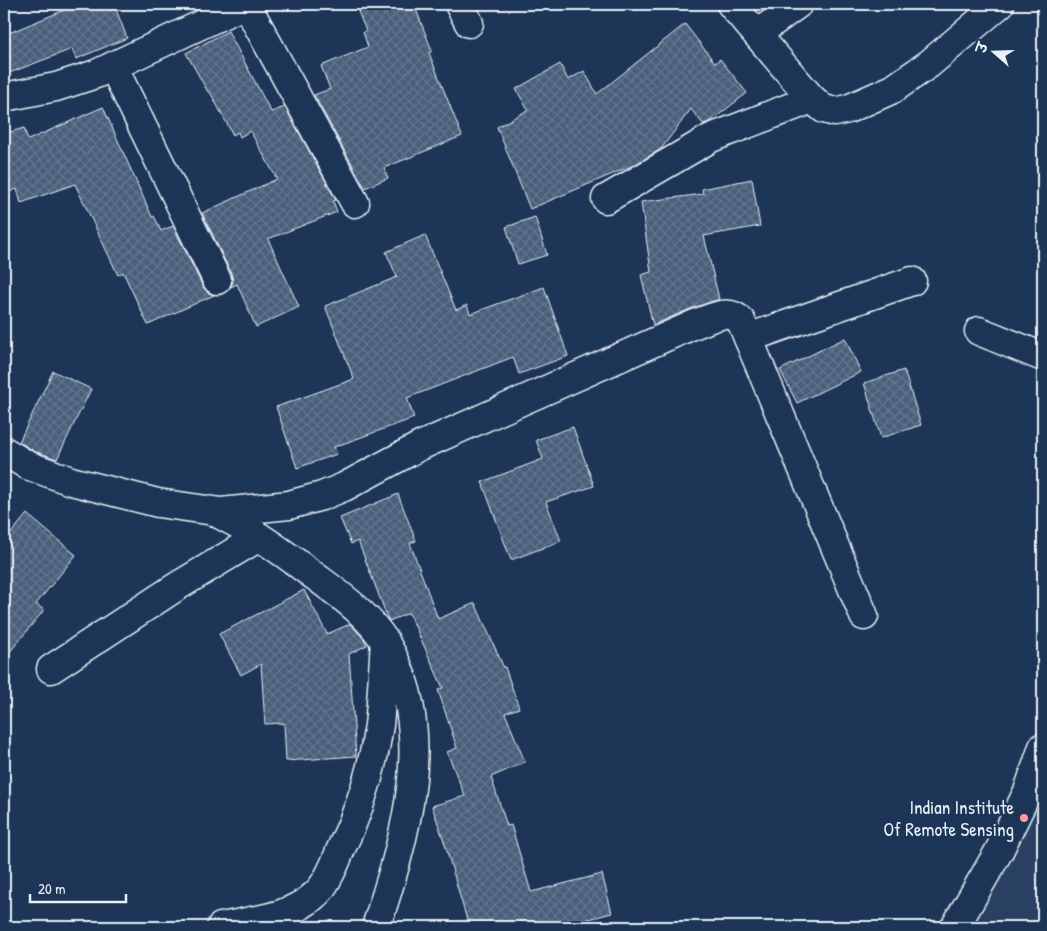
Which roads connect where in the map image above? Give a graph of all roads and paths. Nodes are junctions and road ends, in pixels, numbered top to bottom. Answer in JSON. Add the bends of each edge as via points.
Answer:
{"nodes":[{"id":1,"x":246,"y":4,"type":"edge"},
{"id":2,"x":732,"y":4,"type":"edge"},
{"id":3,"x":798,"y":4,"type":"edge"},
{"id":4,"x":1000,"y":4,"type":"edge"},
{"id":5,"x":757,"y":34,"type":"junction"},
{"id":6,"x":113,"y":66,"type":"junction"},
{"id":7,"x":4,"y":97,"type":"edge"},
{"id":8,"x":812,"y":100,"type":"junction"},
{"id":9,"x":606,"y":199,"type":"dead end"},
{"id":10,"x":355,"y":204,"type":"dead end"},
{"id":11,"x":217,"y":280,"type":"dead end"},
{"id":12,"x":912,"y":281,"type":"dead end"},
{"id":13,"x":979,"y":331,"type":"dead end"},
{"id":14,"x":748,"y":338,"type":"junction"},
{"id":15,"x":1043,"y":357,"type":"edge"},
{"id":16,"x":4,"y":451,"type":"edge"},
{"id":17,"x":215,"y":512,"type":"junction"},
{"id":18,"x":259,"y":537,"type":"junction"},
{"id":19,"x":864,"y":616,"type":"dead end"},
{"id":20,"x":385,"y":641,"type":"junction"},
{"id":21,"x":50,"y":669,"type":"dead end"},
{"id":22,"x":1043,"y":747,"type":"edge"},
{"id":23,"x":221,"y":927,"type":"edge"},
{"id":24,"x":376,"y":927,"type":"edge"},
{"id":25,"x":954,"y":927,"type":"edge"}],
"edges":[{"from":1,"to":6,"type":"street"},
{"from":1,"to":10,"type":"street"},
{"from":2,"to":5,"type":"street"},
{"from":3,"to":5,"type":"street"},
{"from":4,"to":8,"type":"street","via":[[928,64],[892,88],[835,112]]},
{"from":5,"to":8,"type":"street"},
{"from":6,"to":7,"type":"street","via":[[56,87]]},
{"from":6,"to":11,"type":"street"},
{"from":8,"to":9,"type":"street","via":[[712,138]]},
{"from":12,"to":14,"type":"street"},
{"from":13,"to":15,"type":"street"},
{"from":14,"to":17,"type":"street","via":[[736,316],[724,314],[420,446],[322,496],[290,505]]},
{"from":14,"to":19,"type":"street"},
{"from":16,"to":17,"type":"street","via":[[26,465],[72,481],[158,503]]},
{"from":17,"to":18,"type":"street"},
{"from":18,"to":20,"type":"street","via":[[344,597]]},
{"from":18,"to":21,"type":"street","via":[[176,586]]},
{"from":20,"to":23,"type":"street","via":[[379,724],[370,766],[352,826],[333,867],[317,894],[295,909],[273,917]]},
{"from":20,"to":24,"type":"street","via":[[401,670],[412,718],[414,766],[394,870]]},
{"from":22,"to":25,"type":"street","via":[[1028,791],[999,851]]}]}
